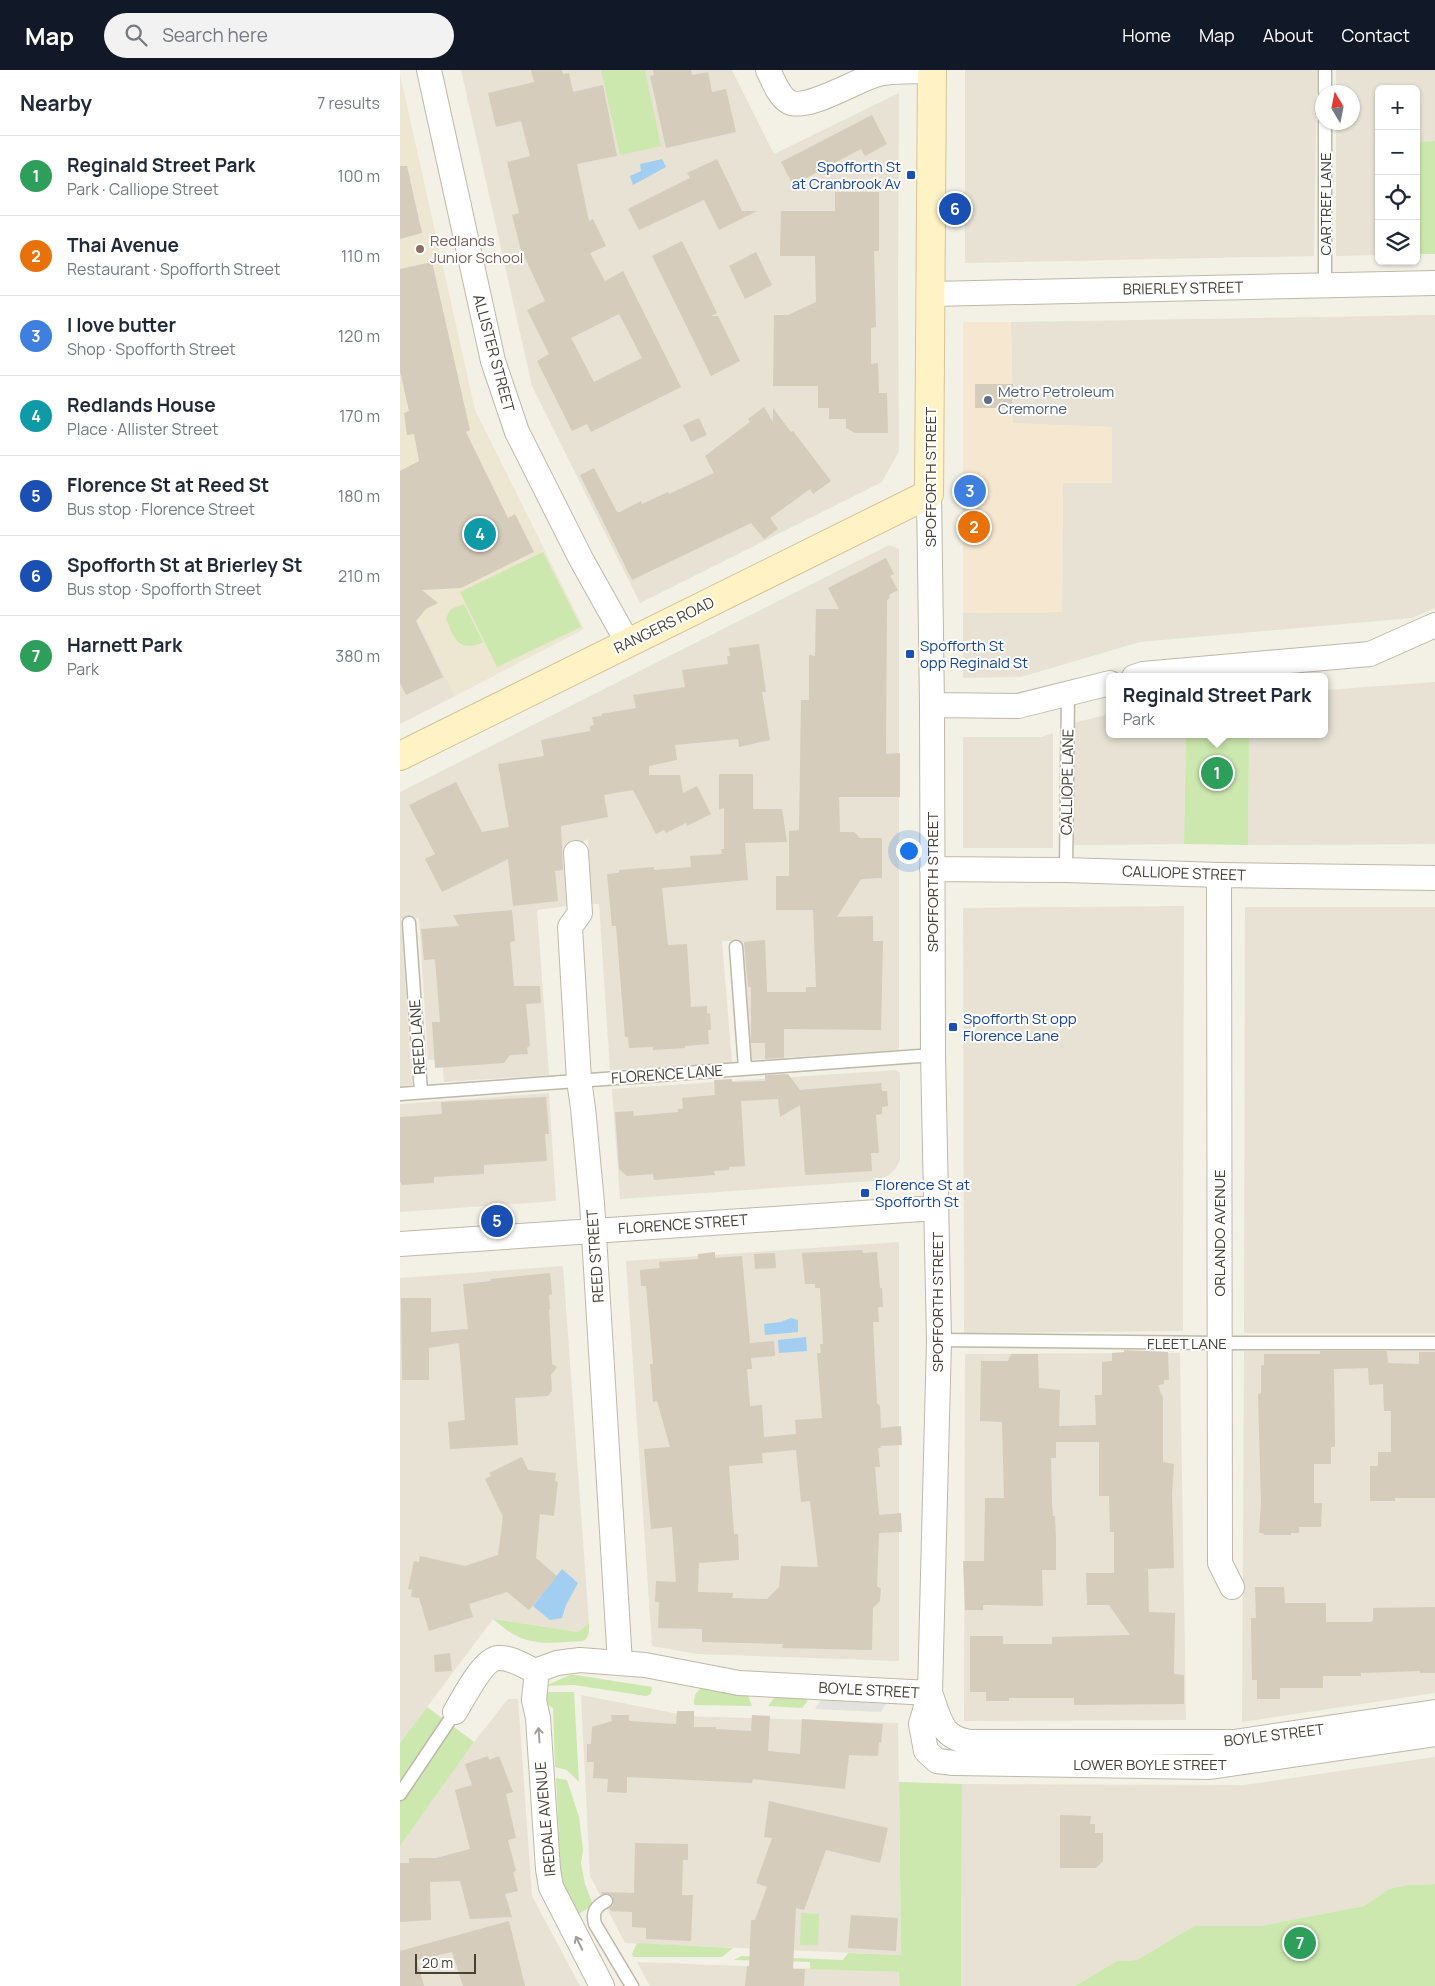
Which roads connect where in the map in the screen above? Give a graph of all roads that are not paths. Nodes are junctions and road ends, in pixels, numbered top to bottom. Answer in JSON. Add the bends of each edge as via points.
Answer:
{"nodes":[{"id":1,"x":430,"y":70,"type":"edge"},
{"id":2,"x":768,"y":70,"type":"edge"},
{"id":3,"x":1325,"y":70,"type":"edge"},
{"id":4,"x":933,"y":71,"type":"edge"},
{"id":5,"x":1325,"y":85,"type":"edge"},
{"id":6,"x":1325,"y":130,"type":"edge"},
{"id":7,"x":1435,"y":283,"type":"edge"},
{"id":8,"x":1325,"y":284,"type":"junction"},
{"id":9,"x":932,"y":294,"type":"junction"},
{"id":10,"x":929,"y":494,"type":"junction"},
{"id":11,"x":1435,"y":625,"type":"edge"},
{"id":12,"x":628,"y":643,"type":"junction"},
{"id":13,"x":1154,"y":673,"type":"edge"},
{"id":14,"x":1106,"y":684,"type":"edge"},
{"id":15,"x":1068,"y":694,"type":"junction"},
{"id":16,"x":932,"y":705,"type":"junction"},
{"id":17,"x":400,"y":756,"type":"edge"},
{"id":18,"x":576,"y":853,"type":"dead end"},
{"id":19,"x":932,"y":869,"type":"junction"},
{"id":20,"x":1066,"y":870,"type":"junction"},
{"id":21,"x":1219,"y":875,"type":"junction"},
{"id":22,"x":1435,"y":878,"type":"edge"},
{"id":23,"x":409,"y":923,"type":"dead end"},
{"id":24,"x":736,"y":947,"type":"dead end"},
{"id":25,"x":933,"y":1056,"type":"junction"},
{"id":26,"x":745,"y":1068,"type":"junction"},
{"id":27,"x":579,"y":1080,"type":"junction"},
{"id":28,"x":421,"y":1092,"type":"junction"},
{"id":29,"x":400,"y":1094,"type":"edge"},
{"id":30,"x":936,"y":1208,"type":"junction"},
{"id":31,"x":593,"y":1230,"type":"junction"},
{"id":32,"x":400,"y":1244,"type":"edge"},
{"id":33,"x":939,"y":1340,"type":"junction"},
{"id":34,"x":1435,"y":1342,"type":"edge"},
{"id":35,"x":1218,"y":1343,"type":"junction"},
{"id":36,"x":1232,"y":1587,"type":"dead end"},
{"id":37,"x":620,"y":1663,"type":"junction"},
{"id":38,"x":535,"y":1670,"type":"junction"},
{"id":39,"x":930,"y":1693,"type":"junction"},
{"id":40,"x":455,"y":1712,"type":"joint"},
{"id":41,"x":1435,"y":1712,"type":"edge"},
{"id":42,"x":1435,"y":1734,"type":"edge"},
{"id":43,"x":400,"y":1794,"type":"edge"},
{"id":44,"x":606,"y":1901,"type":"dead end"},
{"id":45,"x":615,"y":1959,"type":"junction"},
{"id":46,"x":597,"y":1978,"type":"edge"},
{"id":47,"x":632,"y":1986,"type":"edge"}],
"edges":[{"from":1,"to":12,"type":"street","name":"ALLISTER STREET","via":[[493,361],[506,402],[521,441]]},
{"from":2,"to":4,"type":"street","via":[[782,95],[795,104],[812,101],[877,74]]},
{"from":3,"to":5,"type":"lane"},
{"from":4,"to":9,"type":"main road","name":"SPOFFORTH STREET"},
{"from":6,"to":8,"type":"lane","name":"CARTREF LANE"},
{"from":7,"to":8,"type":"street","name":"BRIERLEY STREET"},
{"from":8,"to":9,"type":"street","name":"BRIERLEY STREET"},
{"from":9,"to":10,"type":"main road","name":"SPOFFORTH STREET"},
{"from":10,"to":12,"type":"main road","name":"RANGERS ROAD"},
{"from":10,"to":16,"type":"street","name":"SPOFFORTH STREET"},
{"from":11,"to":13,"type":"street","via":[[1370,654]]},
{"from":12,"to":17,"type":"main road","name":"RANGERS ROAD"},
{"from":14,"to":15,"type":"street"},
{"from":15,"to":16,"type":"street","via":[[1018,706]]},
{"from":15,"to":20,"type":"lane","name":"CALLIOPE LANE"},
{"from":16,"to":19,"type":"street","name":"SPOFFORTH STREET"},
{"from":18,"to":27,"type":"street","name":"REED STREET","via":[[580,913],[570,927]]},
{"from":19,"to":20,"type":"street","name":"CALLIOPE STREET"},
{"from":19,"to":25,"type":"street","name":"SPOFFORTH STREET"},
{"from":20,"to":21,"type":"street","name":"CALLIOPE STREET"},
{"from":21,"to":22,"type":"street","name":"CALLIOPE STREET"},
{"from":21,"to":35,"type":"street","name":"ORLANDO AVENUE"},
{"from":23,"to":28,"type":"lane","name":"REED LANE"},
{"from":24,"to":26,"type":"lane"},
{"from":25,"to":26,"type":"lane","name":"FLORENCE LANE"},
{"from":25,"to":30,"type":"street","name":"SPOFFORTH STREET"},
{"from":26,"to":27,"type":"lane","name":"FLORENCE LANE"},
{"from":27,"to":28,"type":"lane","name":"FLORENCE LANE"},
{"from":27,"to":31,"type":"street","name":"REED STREET"},
{"from":28,"to":29,"type":"lane","name":"FLORENCE LANE"},
{"from":30,"to":31,"type":"street","name":"FLORENCE STREET"},
{"from":30,"to":33,"type":"street","name":"SPOFFORTH STREET"},
{"from":31,"to":32,"type":"street","name":"FLORENCE STREET"},
{"from":31,"to":37,"type":"street","name":"REED STREET"},
{"from":33,"to":35,"type":"lane","name":"FLEET LANE"},
{"from":33,"to":39,"type":"street","name":"SPOFFORTH STREET"},
{"from":34,"to":35,"type":"lane","name":"FLEET LANE"},
{"from":35,"to":36,"type":"street","name":"ORLANDO AVENUE","via":[[1220,1562]]},
{"from":37,"to":38,"type":"street","name":"BOYLE STREET","via":[[580,1660]]},
{"from":37,"to":39,"type":"street","name":"BOYLE STREET","via":[[739,1682]]},
{"from":38,"to":40,"type":"street","via":[[508,1659],[496,1658],[485,1664]]},
{"from":46,"to":38,"type":"street","name":"IREDALE AVENUE","one_way":true,"via":[[552,1887],[548,1869],[538,1718],[534,1700]]},
{"from":39,"to":41,"type":"street","name":"BOYLE STREET","via":[[943,1728],[957,1740],[970,1742],[1234,1742]]},
{"from":39,"to":42,"type":"street","name":"LOWER BOYLE STREET","via":[[920,1724],[926,1751],[937,1761],[954,1764],[1210,1767]]},
{"from":40,"to":43,"type":"lane"},
{"from":44,"to":45,"type":"lane","via":[[598,1906],[593,1916]]},
{"from":45,"to":46,"type":"lane"},
{"from":45,"to":47,"type":"lane"}]}
